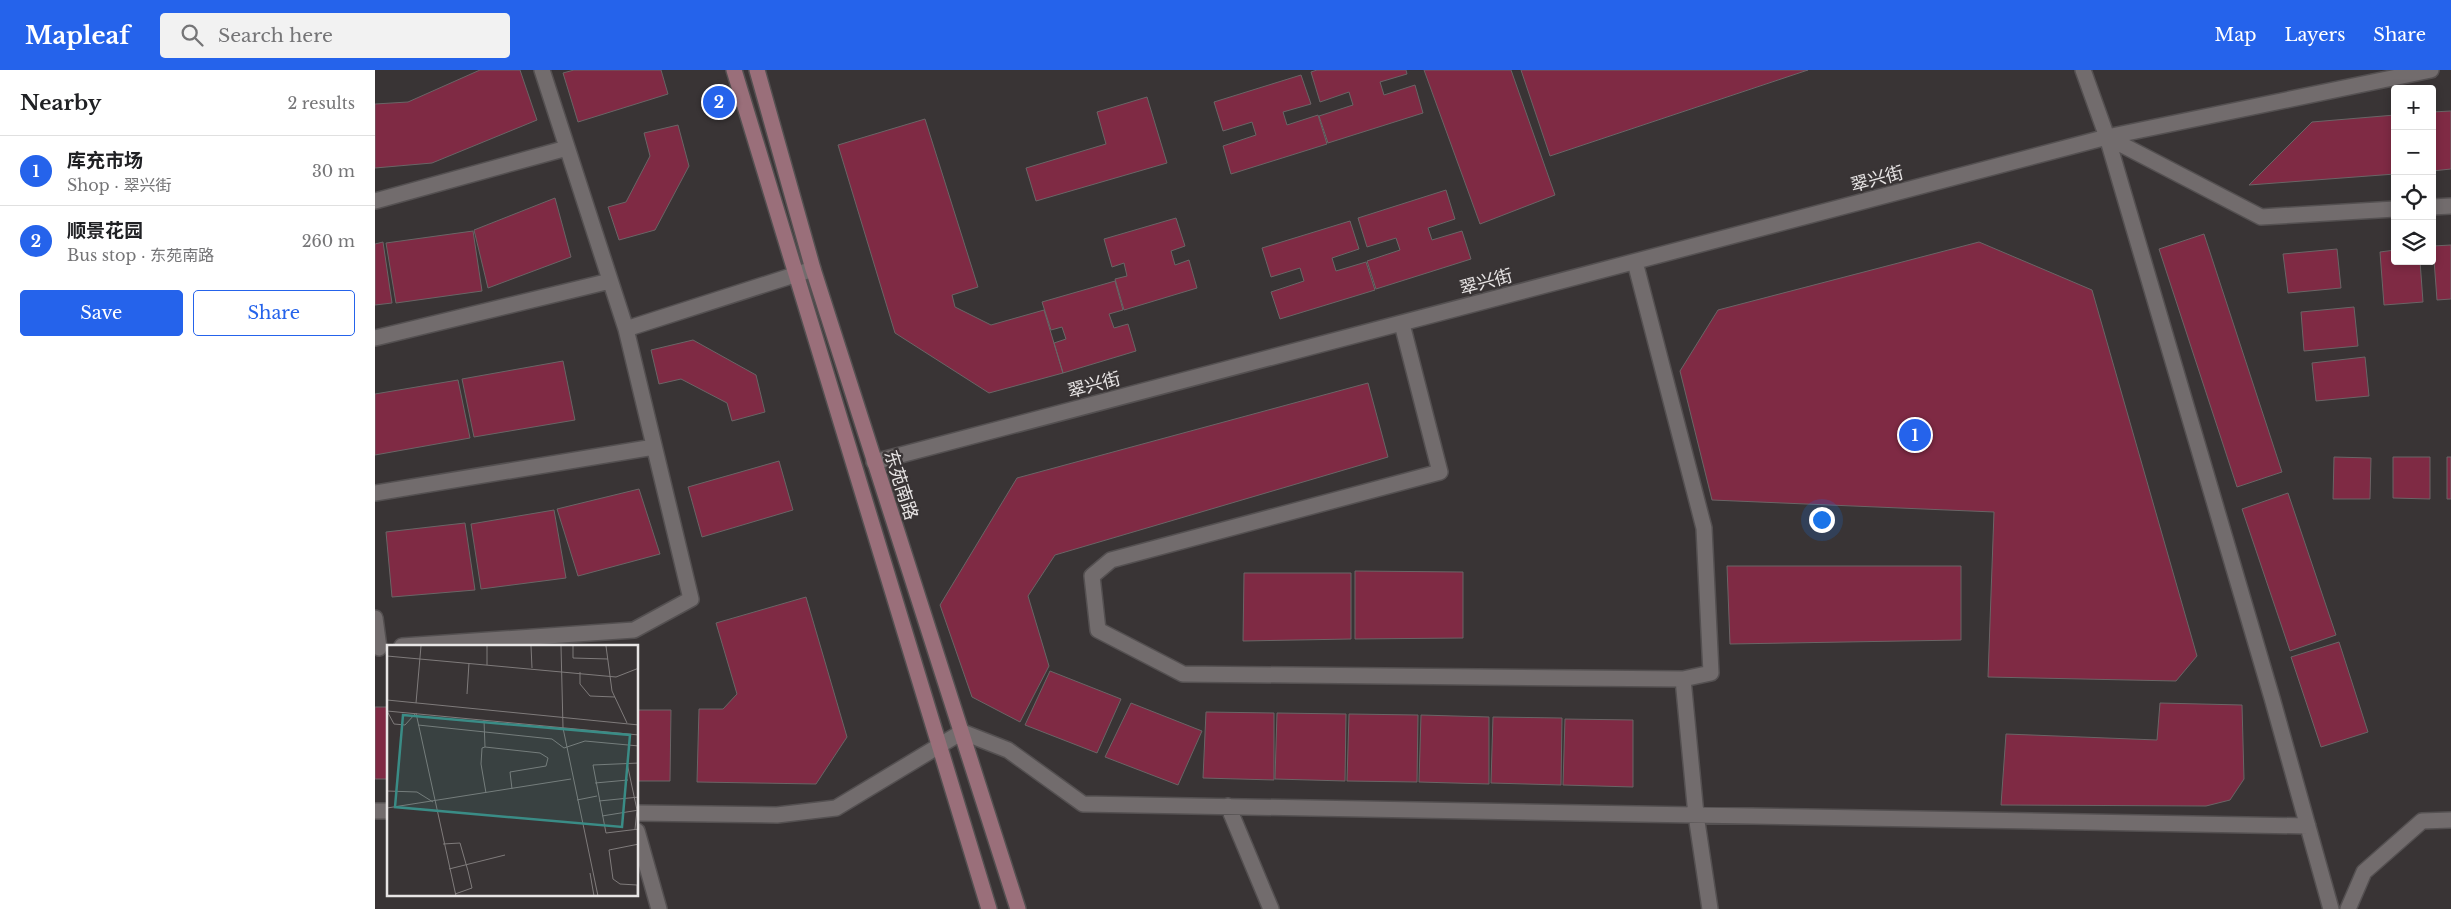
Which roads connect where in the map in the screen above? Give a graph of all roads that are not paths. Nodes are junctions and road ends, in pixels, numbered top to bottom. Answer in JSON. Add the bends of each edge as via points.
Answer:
{"nodes":[{"id":1,"x":542,"y":70,"type":"edge"},
{"id":2,"x":734,"y":70,"type":"edge"},
{"id":3,"x":757,"y":70,"type":"edge"},
{"id":4,"x":2083,"y":70,"type":"edge"},
{"id":5,"x":2431,"y":70,"type":"edge"},
{"id":6,"x":2107,"y":137,"type":"junction"},
{"id":7,"x":567,"y":148,"type":"junction"},
{"id":8,"x":375,"y":201,"type":"edge"},
{"id":9,"x":2451,"y":206,"type":"edge"},
{"id":10,"x":2436,"y":207,"type":"edge"},
{"id":11,"x":2391,"y":209,"type":"edge"},
{"id":12,"x":1635,"y":262,"type":"junction"},
{"id":13,"x":813,"y":269,"type":"junction"},
{"id":14,"x":796,"y":274,"type":"junction"},
{"id":15,"x":610,"y":282,"type":"junction"},
{"id":16,"x":1402,"y":324,"type":"junction"},
{"id":17,"x":626,"y":329,"type":"junction"},
{"id":18,"x":375,"y":338,"type":"edge"},
{"id":19,"x":654,"y":447,"type":"junction"},
{"id":20,"x":874,"y":462,"type":"junction"},
{"id":21,"x":375,"y":493,"type":"edge"},
{"id":22,"x":375,"y":618,"type":"edge"},
{"id":23,"x":416,"y":645,"type":"edge"},
{"id":24,"x":381,"y":648,"type":"edge"},
{"id":25,"x":1683,"y":679,"type":"junction"},
{"id":26,"x":961,"y":732,"type":"junction"},
{"id":27,"x":939,"y":745,"type":"junction"},
{"id":28,"x":1228,"y":806,"type":"junction"},
{"id":29,"x":639,"y":813,"type":"edge"},
{"id":30,"x":1696,"y":815,"type":"junction"},
{"id":31,"x":2451,"y":820,"type":"edge"},
{"id":32,"x":2308,"y":826,"type":"junction"},
{"id":33,"x":639,"y":838,"type":"edge"},
{"id":34,"x":659,"y":909,"type":"edge"},
{"id":35,"x":989,"y":909,"type":"edge"},
{"id":36,"x":1018,"y":909,"type":"edge"},
{"id":37,"x":1271,"y":909,"type":"edge"},
{"id":38,"x":1710,"y":909,"type":"edge"},
{"id":39,"x":2331,"y":909,"type":"edge"},
{"id":40,"x":2348,"y":909,"type":"edge"}],
"edges":[{"from":1,"to":7,"type":"street"},
{"from":2,"to":14,"type":"street"},
{"from":3,"to":13,"type":"street","name":"东苑南路"},
{"from":4,"to":6,"type":"street"},
{"from":5,"to":6,"type":"street","name":"翠兴街"},
{"from":6,"to":11,"type":"street","via":[[2261,217]]},
{"from":6,"to":12,"type":"street","name":"翠兴街"},
{"from":6,"to":32,"type":"street"},
{"from":7,"to":8,"type":"street"},
{"from":7,"to":15,"type":"street"},
{"from":9,"to":10,"type":"street"},
{"from":12,"to":16,"type":"street","name":"翠兴街"},
{"from":12,"to":25,"type":"street","via":[[1704,528],[1711,673]]},
{"from":13,"to":14,"type":"street"},
{"from":13,"to":20,"type":"street","name":"东苑南路"},
{"from":14,"to":17,"type":"street"},
{"from":14,"to":27,"type":"street"},
{"from":15,"to":17,"type":"street"},
{"from":15,"to":18,"type":"street"},
{"from":16,"to":20,"type":"street","name":"翠兴街"},
{"from":16,"to":25,"type":"street","via":[[1439,472],[1111,560],[1092,576],[1098,630],[1183,674]]},
{"from":17,"to":19,"type":"street"},
{"from":19,"to":21,"type":"street"},
{"from":19,"to":23,"type":"street","via":[[691,600],[634,630]]},
{"from":20,"to":26,"type":"street","name":"东苑南路"},
{"from":22,"to":24,"type":"street"},
{"from":25,"to":30,"type":"street"},
{"from":26,"to":27,"type":"street"},
{"from":26,"to":28,"type":"street","via":[[1008,750],[1083,804]]},
{"from":26,"to":36,"type":"street","name":"东苑南路"},
{"from":27,"to":29,"type":"street","via":[[836,808],[777,815]]},
{"from":27,"to":35,"type":"street"},
{"from":28,"to":30,"type":"street"},
{"from":28,"to":37,"type":"street"},
{"from":30,"to":32,"type":"street"},
{"from":30,"to":38,"type":"street"},
{"from":31,"to":40,"type":"street","via":[[2421,821],[2364,872]]},
{"from":32,"to":39,"type":"street"},
{"from":33,"to":34,"type":"street"}]}
